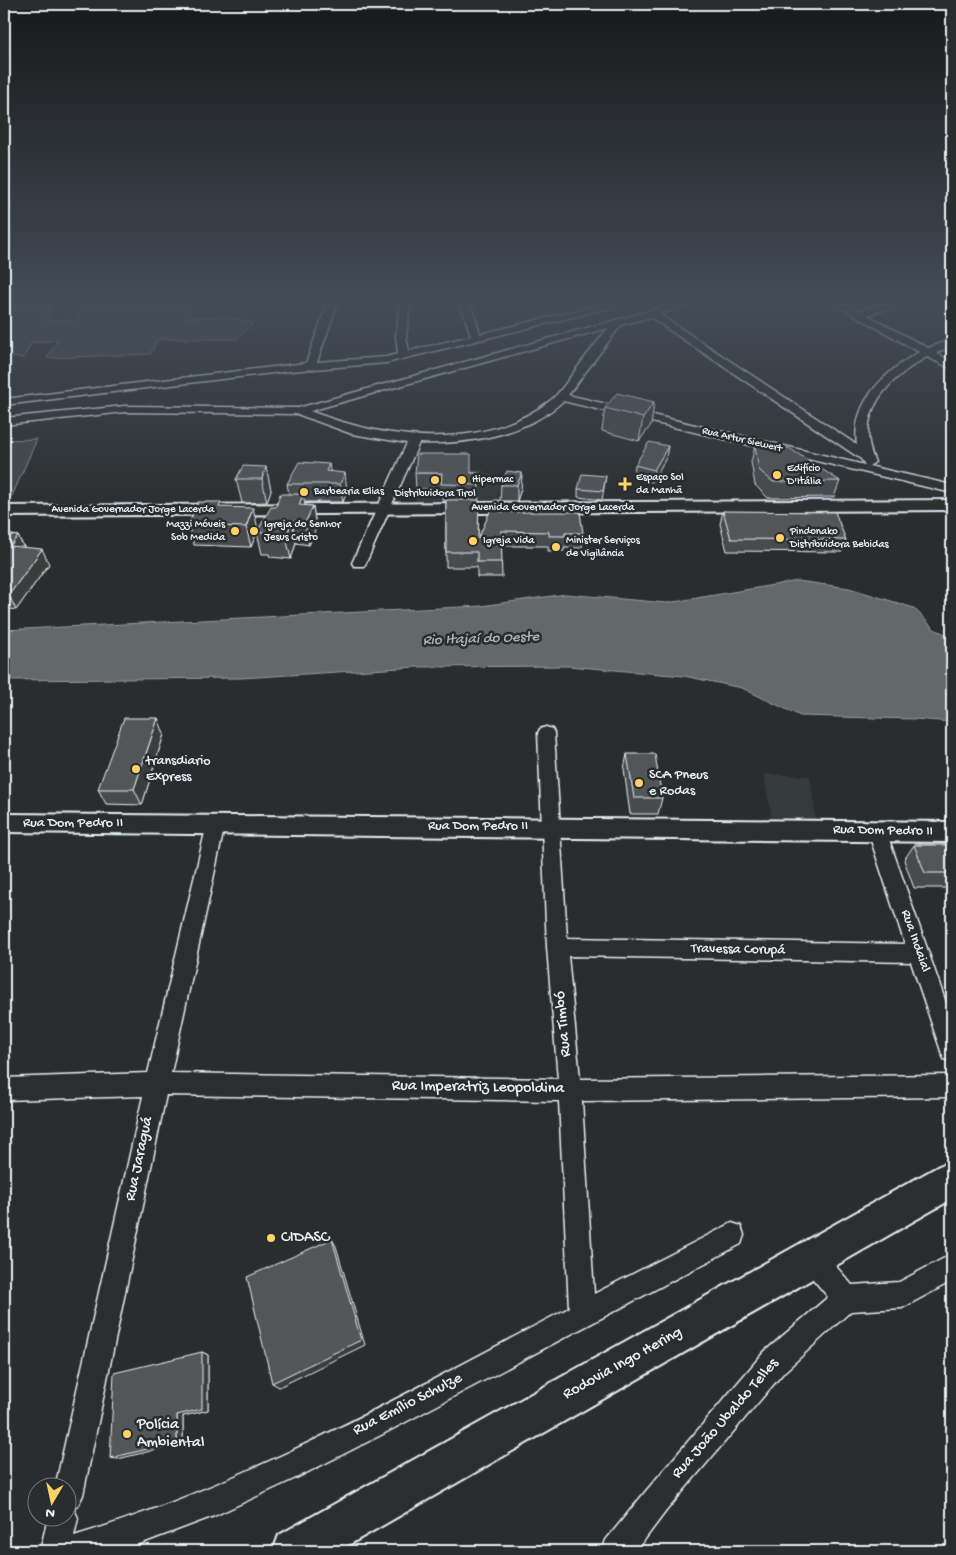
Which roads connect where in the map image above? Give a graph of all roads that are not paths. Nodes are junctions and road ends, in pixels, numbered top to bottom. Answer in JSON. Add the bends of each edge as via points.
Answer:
{"nodes":[{"id":1,"x":213,"y":378,"type":"edge"},
{"id":2,"x":422,"y":378,"type":"edge"},
{"id":3,"x":576,"y":378,"type":"edge"},
{"id":4,"x":748,"y":378,"type":"edge"},
{"id":5,"x":890,"y":378,"type":"edge"},
{"id":6,"x":561,"y":397,"type":"junction"},
{"id":7,"x":34,"y":399,"type":"junction"},
{"id":8,"x":4,"y":402,"type":"edge"},
{"id":9,"x":298,"y":411,"type":"junction"},
{"id":10,"x":48,"y":416,"type":"junction"},
{"id":11,"x":4,"y":422,"type":"edge"},
{"id":12,"x":415,"y":439,"type":"junction"},
{"id":13,"x":865,"y":456,"type":"junction"},
{"id":14,"x":873,"y":471,"type":"junction"},
{"id":15,"x":952,"y":489,"type":"edge"},
{"id":16,"x":952,"y":505,"type":"edge"},
{"id":17,"x":385,"y":509,"type":"junction"},
{"id":18,"x":4,"y":511,"type":"edge"},
{"id":19,"x":359,"y":563,"type":"dead end"},
{"id":20,"x":546,"y":733,"type":"dead end"},
{"id":21,"x":4,"y":823,"type":"edge"},
{"id":22,"x":216,"y":824,"type":"junction"},
{"id":23,"x":550,"y":826,"type":"junction"},
{"id":24,"x":877,"y":831,"type":"junction"},
{"id":25,"x":952,"y":832,"type":"edge"},
{"id":26,"x":557,"y":947,"type":"junction"},
{"id":27,"x":920,"y":953,"type":"junction"},
{"id":28,"x":952,"y":1051,"type":"edge"},
{"id":29,"x":156,"y":1084,"type":"junction"},
{"id":30,"x":952,"y":1086,"type":"edge"},
{"id":31,"x":4,"y":1089,"type":"edge"},
{"id":32,"x":570,"y":1090,"type":"junction"},
{"id":33,"x":952,"y":1179,"type":"edge"},
{"id":34,"x":732,"y":1235,"type":"dead end"},
{"id":35,"x":812,"y":1258,"type":"junction"},
{"id":36,"x":952,"y":1267,"type":"edge"},
{"id":37,"x":846,"y":1298,"type":"junction"},
{"id":38,"x":582,"y":1316,"type":"junction"},
{"id":39,"x":72,"y":1478,"type":"edge"},
{"id":40,"x":61,"y":1528,"type":"edge"},
{"id":41,"x":55,"y":1551,"type":"edge"},
{"id":42,"x":74,"y":1551,"type":"edge"},
{"id":43,"x":295,"y":1551,"type":"edge"},
{"id":44,"x":617,"y":1551,"type":"edge"}],
"edges":[{"from":1,"to":7,"type":"street"},
{"from":2,"to":9,"type":"street"},
{"from":3,"to":6,"type":"street"},
{"from":4,"to":13,"type":"street"},
{"from":5,"to":13,"type":"street","via":[[873,394],[865,410],[862,431]]},
{"from":6,"to":12,"type":"street","via":[[532,417],[483,434]]},
{"from":6,"to":14,"type":"street","name":"Rua Artur Siewert"},
{"from":7,"to":8,"type":"street"},
{"from":7,"to":10,"type":"street"},
{"from":9,"to":10,"type":"street","via":[[125,409]]},
{"from":9,"to":12,"type":"street","via":[[354,430]]},
{"from":10,"to":11,"type":"street"},
{"from":12,"to":17,"type":"street"},
{"from":13,"to":14,"type":"street"},
{"from":14,"to":15,"type":"street","name":"Rua Artur Siewert"},
{"from":16,"to":17,"type":"main road","name":"Avenida Governador Jorge Lacerda"},
{"from":17,"to":18,"type":"main road","name":"Avenida Governador Jorge Lacerda"},
{"from":17,"to":19,"type":"street"},
{"from":20,"to":23,"type":"street","name":"Rua Timbó"},
{"from":21,"to":22,"type":"main road","name":"Rua Dom Pedro II"},
{"from":22,"to":23,"type":"main road","name":"Rua Dom Pedro II"},
{"from":22,"to":29,"type":"street","name":"Rua Jaraguá"},
{"from":23,"to":24,"type":"main road","name":"Rua Dom Pedro II"},
{"from":23,"to":26,"type":"street","name":"Rua Timbó"},
{"from":24,"to":25,"type":"main road","name":"Rua Dom Pedro II"},
{"from":24,"to":27,"type":"street","name":"Rua Indaial"},
{"from":26,"to":27,"type":"street","name":"Travessa Corupá"},
{"from":26,"to":32,"type":"street","name":"Rua Timbó"},
{"from":27,"to":28,"type":"street","name":"Rua Indaial"},
{"from":29,"to":31,"type":"street","name":"Rua Imperatriz Leopoldina"},
{"from":29,"to":32,"type":"street","name":"Rua Imperatriz Leopoldina"},
{"from":29,"to":39,"type":"street","name":"Rua Jaraguá"},
{"from":30,"to":32,"type":"street","name":"Rua Imperatriz Leopoldina"},
{"from":32,"to":38,"type":"street","name":"Rua Timbó"},
{"from":33,"to":35,"type":"highway","name":"Rodovia Ingo Hering"},
{"from":34,"to":38,"type":"street","name":"Rua Emílio Schulze"},
{"from":35,"to":37,"type":"street"},
{"from":35,"to":43,"type":"highway","name":"Rodovia Ingo Hering"},
{"from":36,"to":37,"type":"street","via":[[902,1295]]},
{"from":37,"to":44,"type":"street","name":"Rua João Ubaldo Telles","via":[[774,1362]]},
{"from":38,"to":42,"type":"street","name":"Rua Emílio Schulze","via":[[273,1473],[155,1525]]},
{"from":40,"to":41,"type":"street"}]}
